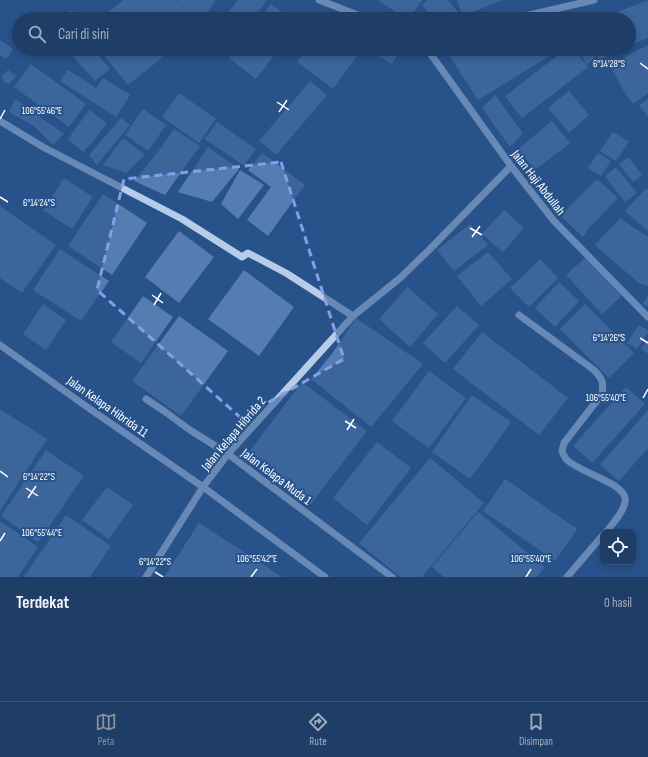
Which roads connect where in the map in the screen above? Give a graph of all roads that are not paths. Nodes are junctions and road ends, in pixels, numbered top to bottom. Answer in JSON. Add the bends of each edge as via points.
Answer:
{"nodes":[{"id":1,"x":319,"y":0,"type":"edge"},
{"id":2,"x":594,"y":0,"type":"edge"},
{"id":3,"x":350,"y":12,"type":"edge"},
{"id":4,"x":542,"y":12,"type":"edge"},
{"id":5,"x":432,"y":56,"type":"edge"},
{"id":6,"x":0,"y":121,"type":"edge"},
{"id":7,"x":511,"y":166,"type":"junction"},
{"id":8,"x":518,"y":315,"type":"dead end"},
{"id":9,"x":353,"y":316,"type":"junction"},
{"id":10,"x":648,"y":317,"type":"edge"},
{"id":11,"x":0,"y":344,"type":"edge"},
{"id":12,"x":146,"y":399,"type":"dead end"},
{"id":13,"x":228,"y":454,"type":"junction"},
{"id":14,"x":203,"y":487,"type":"junction"},
{"id":15,"x":608,"y":529,"type":"edge"},
{"id":16,"x":600,"y":538,"type":"edge"},
{"id":17,"x":146,"y":577,"type":"edge"},
{"id":18,"x":325,"y":577,"type":"edge"},
{"id":19,"x":392,"y":577,"type":"edge"},
{"id":20,"x":567,"y":577,"type":"edge"}],
"edges":[{"from":1,"to":3,"type":"street"},
{"from":2,"to":4,"type":"street"},
{"from":5,"to":7,"type":"street","name":"Jalan Haji Abdullah"},
{"from":6,"to":9,"type":"street","via":[[182,219],[242,257],[248,253],[286,273]]},
{"from":7,"to":9,"type":"street","name":"Jalan Kelapa Hibrida 2","via":[[400,278]]},
{"from":7,"to":10,"type":"street","name":"Jalan Haji Abdullah","via":[[554,220]]},
{"from":8,"to":15,"type":"street","via":[[594,370],[602,379],[602,394],[564,443],[562,451],[566,459],[574,465],[616,486],[626,498],[624,506]]},
{"from":9,"to":13,"type":"street","name":"Jalan Kelapa Hibrida 2"},
{"from":11,"to":14,"type":"street","name":"Jalan Kelapa Hibrida 11"},
{"from":12,"to":13,"type":"street","name":"Jalan Kelapa Muda 1"},
{"from":13,"to":14,"type":"street","name":"Jalan Kelapa Hibrida 2"},
{"from":13,"to":19,"type":"street","name":"Jalan Kelapa Muda 1"},
{"from":14,"to":17,"type":"street","name":"Jalan Kelapa Hibrida 2"},
{"from":14,"to":18,"type":"street"},
{"from":16,"to":20,"type":"street"}]}
